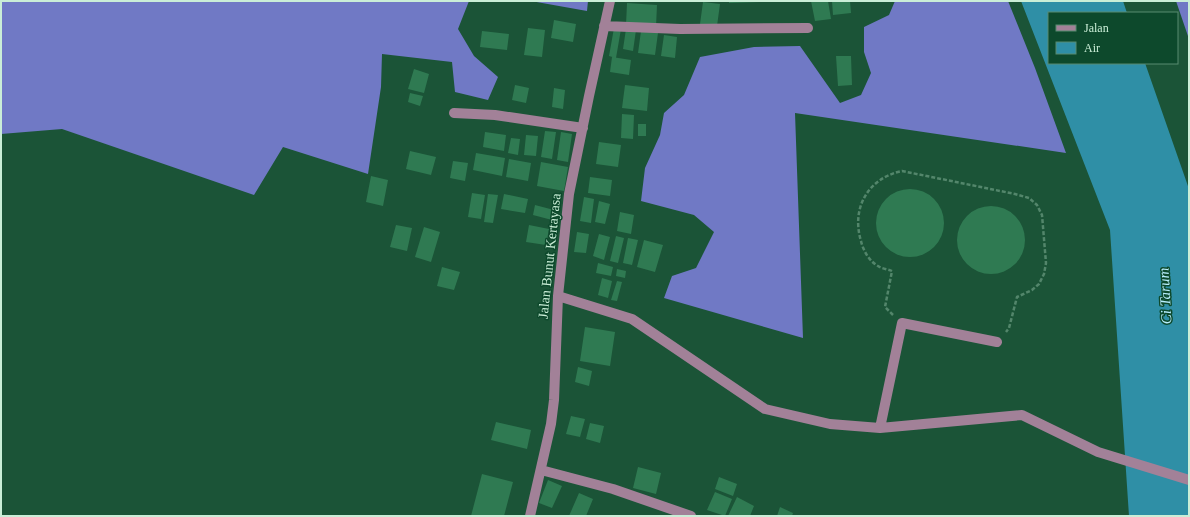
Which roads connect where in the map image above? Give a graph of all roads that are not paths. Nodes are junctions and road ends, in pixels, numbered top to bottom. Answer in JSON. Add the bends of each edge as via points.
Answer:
{"nodes":[{"id":1,"x":610,"y":1,"type":"edge"},
{"id":2,"x":604,"y":26,"type":"junction"},
{"id":3,"x":808,"y":28,"type":"dead end"},
{"id":4,"x":454,"y":113,"type":"dead end"},
{"id":5,"x":583,"y":128,"type":"junction"},
{"id":6,"x":558,"y":296,"type":"junction"},
{"id":7,"x":997,"y":342,"type":"road end"},
{"id":8,"x":880,"y":428,"type":"junction"},
{"id":9,"x":541,"y":470,"type":"junction"},
{"id":10,"x":1189,"y":480,"type":"edge"},
{"id":11,"x":530,"y":516,"type":"edge"},
{"id":12,"x":691,"y":516,"type":"edge"}],
"edges":[{"from":1,"to":2,"type":"street","name":"Jalan Bunut Kertayasa"},
{"from":2,"to":3,"type":"street","via":[[680,29]]},
{"from":2,"to":5,"type":"street","name":"Jalan Bunut Kertayasa"},
{"from":4,"to":5,"type":"street","via":[[495,115]]},
{"from":5,"to":6,"type":"street","name":"Jalan Bunut Kertayasa","via":[[568,202]]},
{"from":6,"to":8,"type":"street","via":[[632,319],[765,409],[830,424]]},
{"from":6,"to":9,"type":"street","name":"Jalan Bunut Kertayasa","via":[[554,400]]},
{"from":7,"to":8,"type":"street","via":[[902,323]]},
{"from":8,"to":10,"type":"street","via":[[1022,415],[1098,452]]},
{"from":9,"to":11,"type":"street","name":"Jalan Bunut Kertayasa"},
{"from":9,"to":12,"type":"street","via":[[613,489]]}]}
